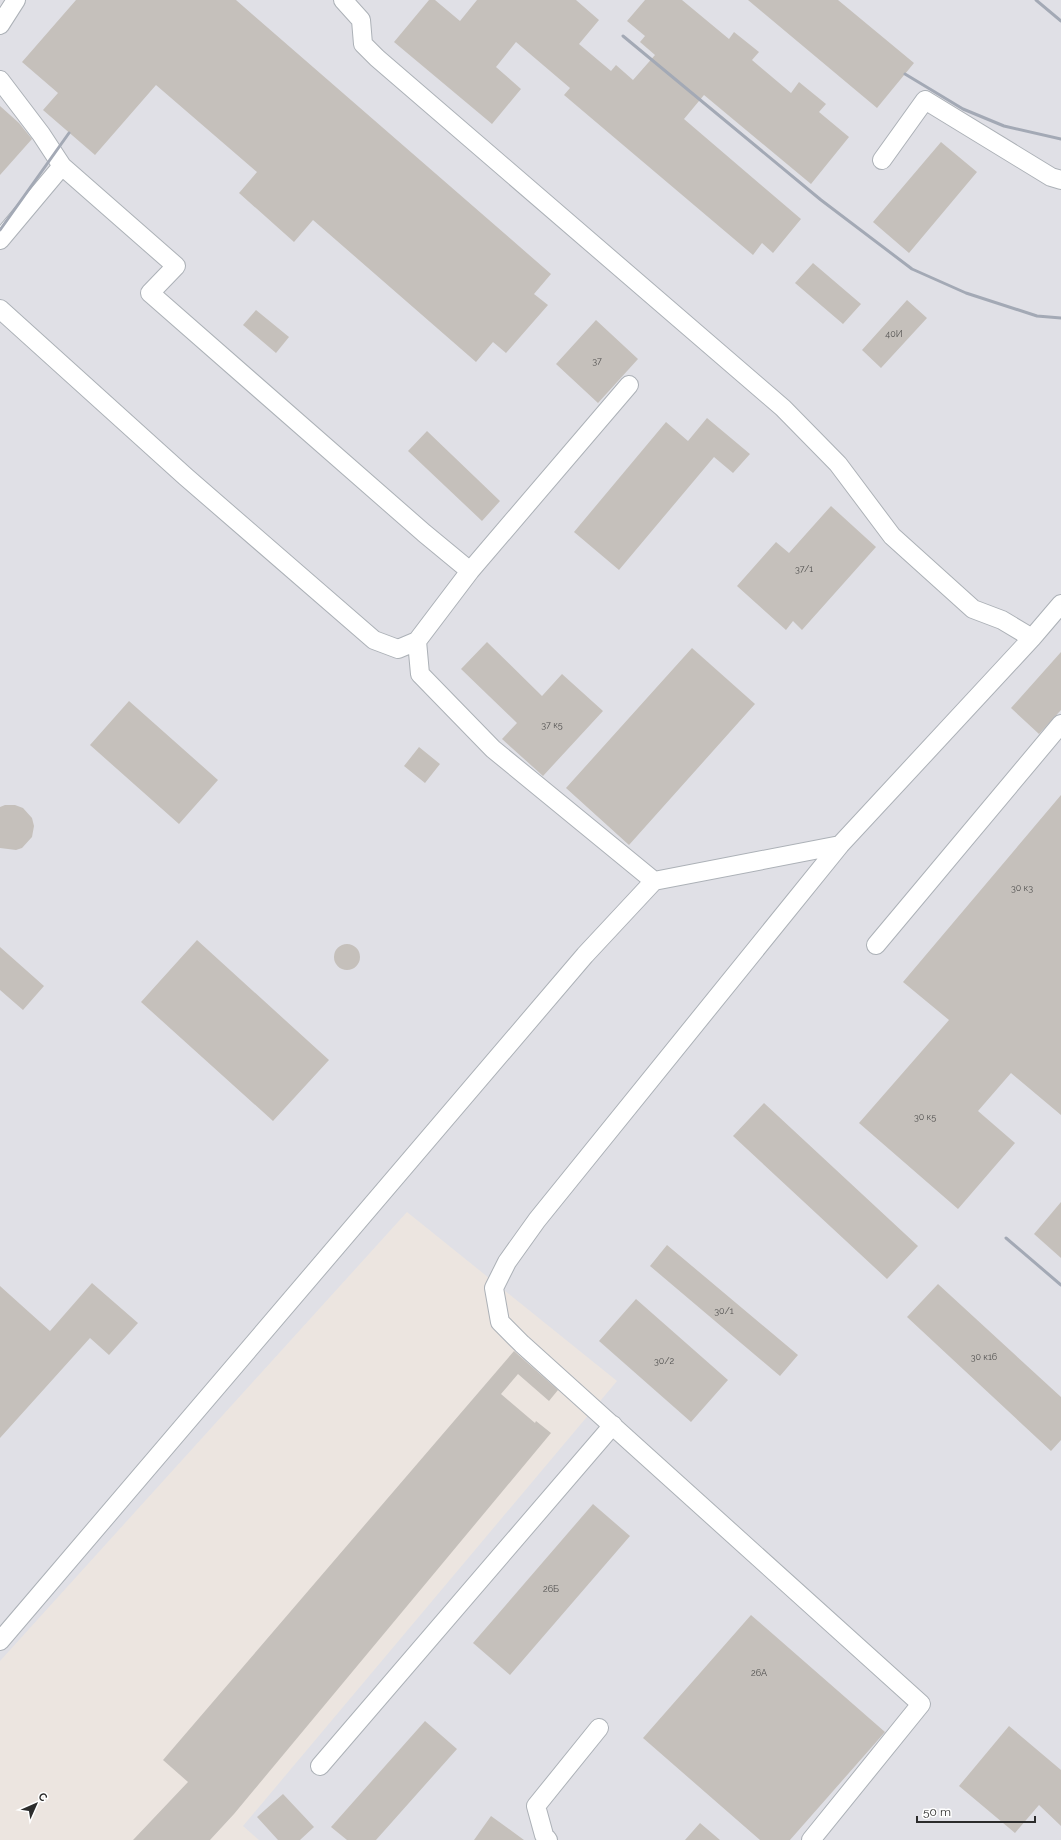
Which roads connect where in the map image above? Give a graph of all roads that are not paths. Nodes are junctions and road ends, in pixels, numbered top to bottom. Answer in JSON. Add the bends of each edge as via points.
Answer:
{"nodes":[{"id":1,"x":16,"y":0,"type":"edge"},
{"id":2,"x":343,"y":0,"type":"edge"},
{"id":3,"x":0,"y":25,"type":"edge"},
{"id":4,"x":0,"y":80,"type":"edge"},
{"id":5,"x":882,"y":160,"type":"dead end"},
{"id":6,"x":62,"y":166,"type":"junction"},
{"id":7,"x":1061,"y":180,"type":"edge"},
{"id":8,"x":0,"y":240,"type":"edge"},
{"id":9,"x":0,"y":309,"type":"edge"},
{"id":10,"x":629,"y":385,"type":"dead end"},
{"id":11,"x":470,"y":571,"type":"junction"},
{"id":12,"x":1061,"y":604,"type":"edge"},
{"id":13,"x":1032,"y":638,"type":"junction"},
{"id":14,"x":417,"y":641,"type":"junction"},
{"id":15,"x":1061,"y":724,"type":"edge"},
{"id":16,"x":840,"y":845,"type":"junction"},
{"id":17,"x":654,"y":881,"type":"junction"},
{"id":18,"x":876,"y":945,"type":"dead end"},
{"id":19,"x":613,"y":1425,"type":"junction"},
{"id":20,"x":0,"y":1641,"type":"edge"},
{"id":21,"x":599,"y":1728,"type":"dead end"},
{"id":22,"x":320,"y":1766,"type":"dead end"},
{"id":23,"x":548,"y":1840,"type":"edge"},
{"id":24,"x":810,"y":1840,"type":"edge"}],
"edges":[{"from":1,"to":3,"type":"street"},
{"from":2,"to":13,"type":"street","via":[[360,20],[363,44],[377,58],[783,408],[838,464],[892,536],[973,609],[1002,620]]},
{"from":4,"to":6,"type":"street"},
{"from":5,"to":7,"type":"street","via":[[925,100],[1051,177]]},
{"from":6,"to":8,"type":"street"},
{"from":6,"to":11,"type":"street","via":[[176,266],[150,293],[424,534]]},
{"from":9,"to":14,"type":"street","via":[[186,477],[374,640],[398,649]]},
{"from":10,"to":11,"type":"street"},
{"from":11,"to":14,"type":"street"},
{"from":12,"to":13,"type":"street"},
{"from":13,"to":16,"type":"street"},
{"from":14,"to":17,"type":"street","via":[[420,674],[488,743]]},
{"from":15,"to":18,"type":"street"},
{"from":16,"to":17,"type":"street"},
{"from":16,"to":19,"type":"street","via":[[537,1220],[507,1262],[494,1288],[500,1322]]},
{"from":17,"to":20,"type":"street","via":[[580,961]]},
{"from":19,"to":22,"type":"street"},
{"from":19,"to":24,"type":"street","via":[[921,1704]]},
{"from":21,"to":23,"type":"street","via":[[536,1806],[544,1835]]}]}
